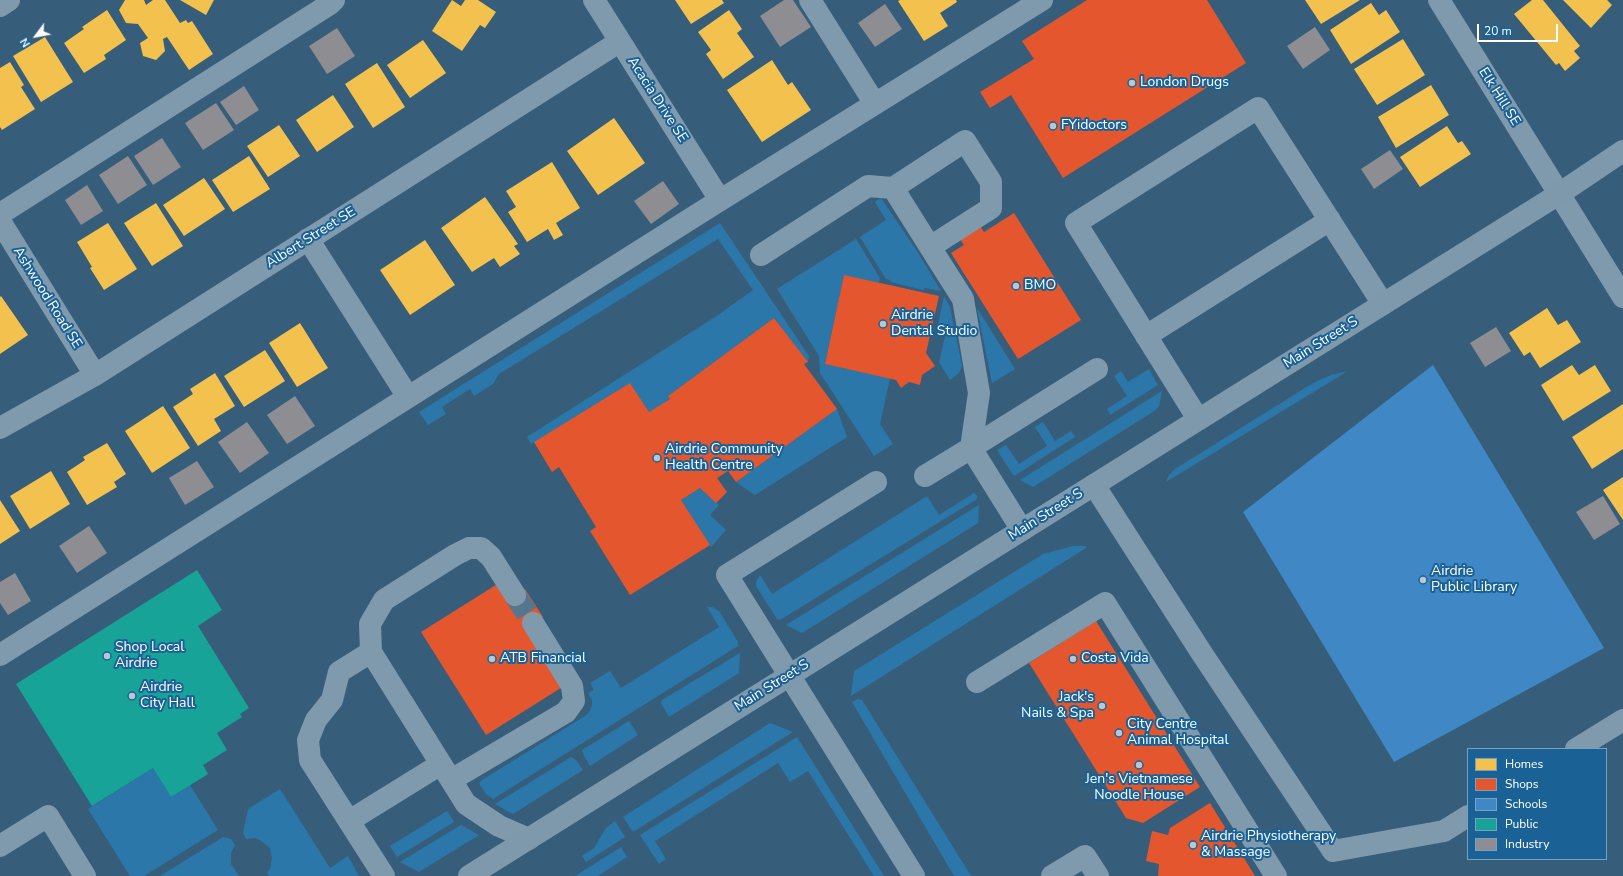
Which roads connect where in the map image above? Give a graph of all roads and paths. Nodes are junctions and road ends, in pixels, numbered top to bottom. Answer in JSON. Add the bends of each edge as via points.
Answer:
{"nodes":[{"id":1,"x":9,"y":0,"type":"edge"},
{"id":2,"x":334,"y":0,"type":"edge"},
{"id":3,"x":594,"y":0,"type":"edge"},
{"id":4,"x":810,"y":0,"type":"edge"},
{"id":5,"x":1439,"y":0,"type":"edge"},
{"id":6,"x":1029,"y":3,"type":"edge"},
{"id":7,"x":0,"y":6,"type":"edge"},
{"id":8,"x":619,"y":42,"type":"junction"},
{"id":9,"x":875,"y":104,"type":"junction"},
{"id":10,"x":1623,"y":152,"type":"edge"},
{"id":11,"x":893,"y":188,"type":"junction"},
{"id":12,"x":1559,"y":194,"type":"junction"},
{"id":13,"x":720,"y":200,"type":"junction"},
{"id":14,"x":0,"y":214,"type":"edge"},
{"id":15,"x":0,"y":220,"type":"edge"},
{"id":16,"x":1330,"y":220,"type":"junction"},
{"id":17,"x":308,"y":240,"type":"junction"},
{"id":18,"x":930,"y":247,"type":"junction"},
{"id":19,"x":761,"y":256,"type":"dead end"},
{"id":20,"x":1623,"y":297,"type":"edge"},
{"id":21,"x":1383,"y":304,"type":"junction"},
{"id":22,"x":1146,"y":336,"type":"junction"},
{"id":23,"x":1097,"y":369,"type":"dead end"},
{"id":24,"x":95,"y":375,"type":"junction"},
{"id":25,"x":408,"y":397,"type":"junction"},
{"id":26,"x":1198,"y":419,"type":"junction"},
{"id":27,"x":0,"y":428,"type":"edge"},
{"id":28,"x":971,"y":448,"type":"junction"},
{"id":29,"x":926,"y":476,"type":"dead end"},
{"id":30,"x":876,"y":482,"type":"dead end"},
{"id":31,"x":1094,"y":485,"type":"junction"},
{"id":32,"x":1022,"y":530,"type":"junction"},
{"id":33,"x":515,"y":595,"type":"tunnel mouth"},
{"id":34,"x":533,"y":623,"type":"tunnel mouth"},
{"id":35,"x":371,"y":652,"type":"junction"},
{"id":36,"x":0,"y":655,"type":"edge"},
{"id":37,"x":790,"y":675,"type":"junction"},
{"id":38,"x":977,"y":682,"type":"dead end"},
{"id":39,"x":1623,"y":720,"type":"edge"},
{"id":40,"x":1578,"y":748,"type":"edge"},
{"id":41,"x":446,"y":772,"type":"junction"},
{"id":42,"x":1467,"y":817,"type":"edge"},
{"id":43,"x":349,"y":821,"type":"junction"},
{"id":44,"x":528,"y":838,"type":"junction"},
{"id":45,"x":0,"y":846,"type":"edge"},
{"id":46,"x":85,"y":876,"type":"edge"},
{"id":47,"x":384,"y":876,"type":"edge"},
{"id":48,"x":469,"y":876,"type":"edge"},
{"id":49,"x":914,"y":876,"type":"edge"},
{"id":50,"x":1052,"y":876,"type":"edge"},
{"id":51,"x":1098,"y":876,"type":"edge"},
{"id":52,"x":1276,"y":876,"type":"edge"}],
"edges":[{"from":1,"to":7,"type":"street"},
{"from":2,"to":14,"type":"street"},
{"from":3,"to":8,"type":"street","name":"Acacia Drive SE"},
{"from":4,"to":9,"type":"street"},
{"from":5,"to":12,"type":"street","name":"Elk Hill SE"},
{"from":6,"to":9,"type":"street"},
{"from":8,"to":13,"type":"street","name":"Acacia Drive SE"},
{"from":8,"to":17,"type":"street","name":"Albert Street SE"},
{"from":9,"to":13,"type":"street"},
{"from":10,"to":12,"type":"main road","name":"Main Street S"},
{"from":11,"to":18,"type":"street"},
{"from":11,"to":18,"type":"street","via":[[965,141],[991,182],[990,208]]},
{"from":11,"to":19,"type":"street","via":[[868,186]]},
{"from":12,"to":20,"type":"street","name":"Elk Hill SE"},
{"from":12,"to":21,"type":"main road","name":"Main Street S"},
{"from":13,"to":25,"type":"street"},
{"from":15,"to":24,"type":"street","name":"Ashwood Road SE"},
{"from":16,"to":21,"type":"street"},
{"from":16,"to":22,"type":"street"},
{"from":16,"to":22,"type":"street","via":[[1258,108],[1076,223]]},
{"from":17,"to":24,"type":"street","name":"Albert Street SE"},
{"from":17,"to":25,"type":"street"},
{"from":18,"to":28,"type":"street","via":[[963,299],[979,393]]},
{"from":21,"to":26,"type":"main road","name":"Main Street S"},
{"from":22,"to":26,"type":"street"},
{"from":23,"to":28,"type":"street"},
{"from":24,"to":27,"type":"street","name":"Albert Street SE"},
{"from":25,"to":36,"type":"street"},
{"from":26,"to":31,"type":"main road","name":"Main Street S"},
{"from":28,"to":29,"type":"street"},
{"from":28,"to":32,"type":"street"},
{"from":30,"to":37,"type":"street","via":[[727,576]]},
{"from":31,"to":32,"type":"main road","name":"Main Street S"},
{"from":31,"to":42,"type":"street","via":[[1196,646],[1334,851],[1444,831]]},
{"from":32,"to":37,"type":"main road","name":"Main Street S"},
{"from":33,"to":35,"type":"street","via":[[491,556],[481,548],[469,548],[384,600],[370,624]]},
{"from":34,"to":41,"type":"street","via":[[572,686],[574,701],[566,712]]},
{"from":35,"to":41,"type":"street"},
{"from":35,"to":43,"type":"street","via":[[339,672],[332,700],[316,720],[308,740],[310,760]]},
{"from":37,"to":44,"type":"main road","name":"Main Street S"},
{"from":37,"to":49,"type":"street"},
{"from":38,"to":52,"type":"street","via":[[1105,602]]},
{"from":39,"to":40,"type":"street"},
{"from":41,"to":43,"type":"street"},
{"from":41,"to":44,"type":"street","via":[[466,804],[499,826]]},
{"from":43,"to":47,"type":"street"},
{"from":44,"to":48,"type":"main road","name":"Main Street S"},
{"from":45,"to":46,"type":"street","via":[[48,816]]},
{"from":50,"to":51,"type":"street","via":[[1085,856]]}]}
